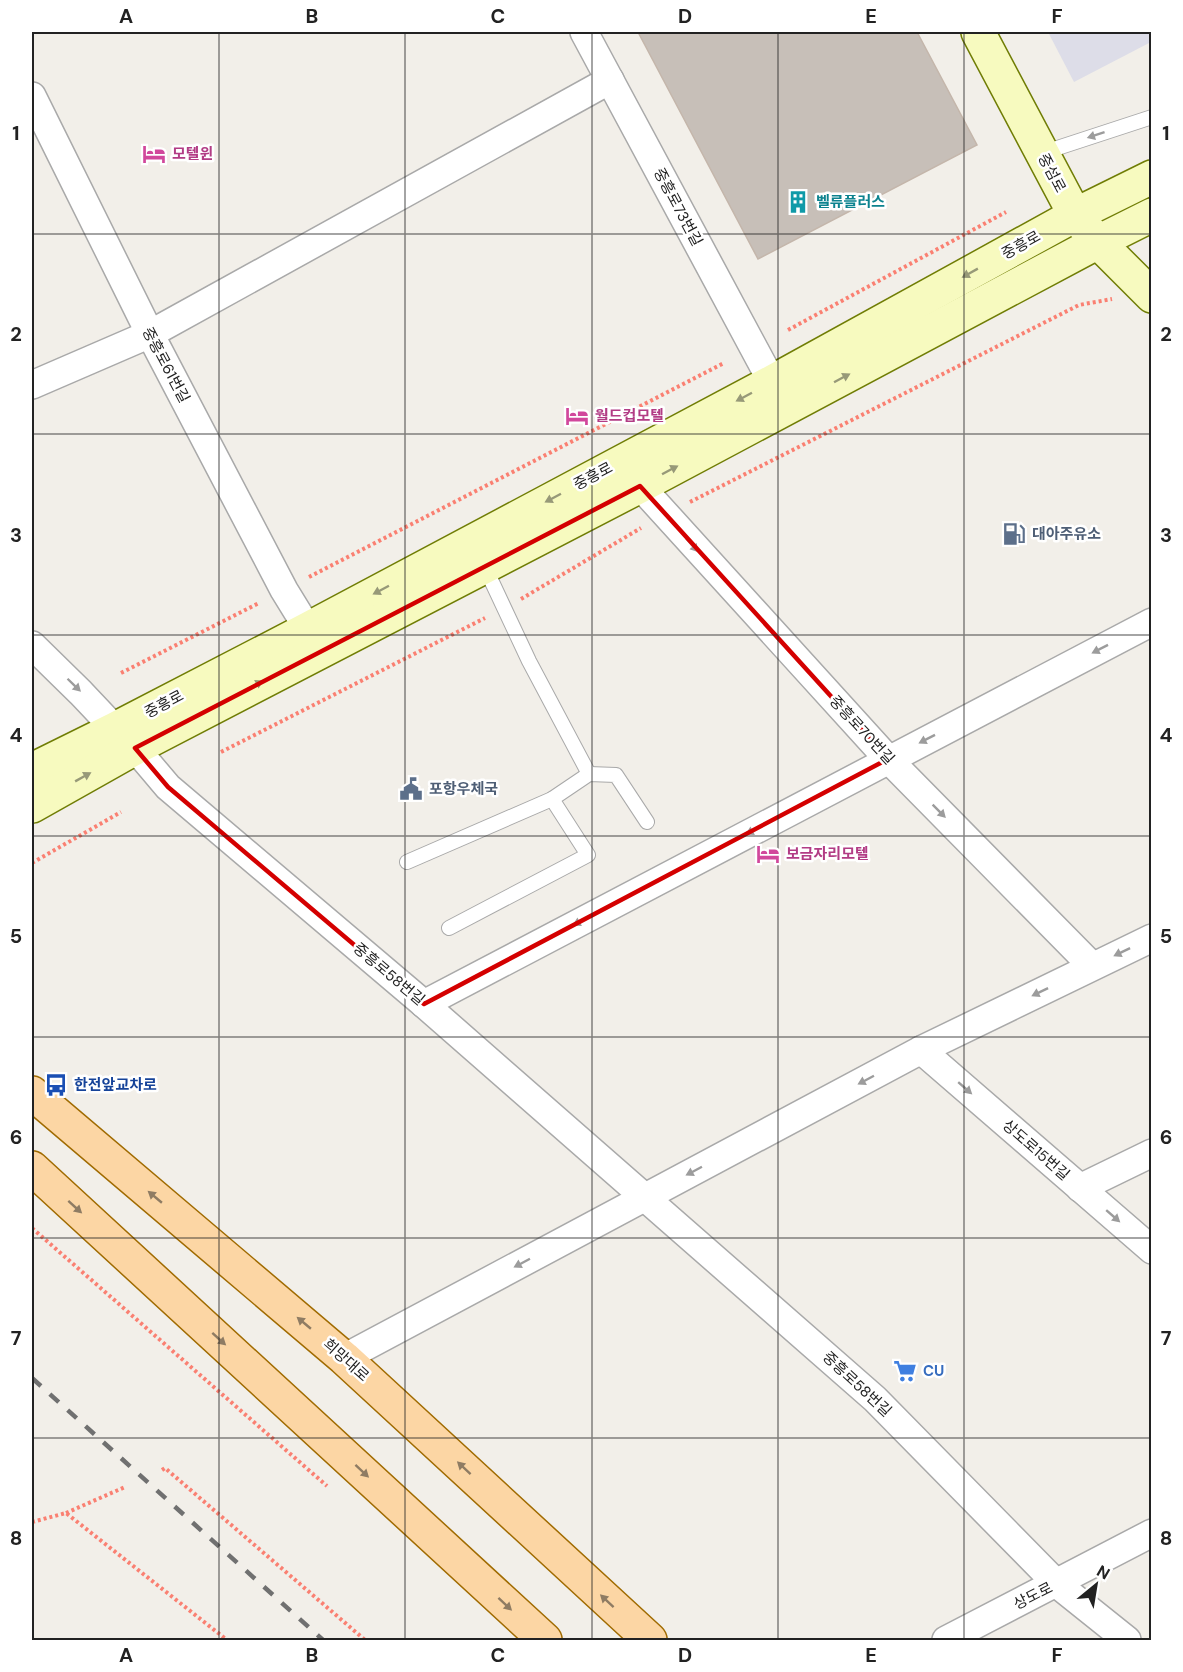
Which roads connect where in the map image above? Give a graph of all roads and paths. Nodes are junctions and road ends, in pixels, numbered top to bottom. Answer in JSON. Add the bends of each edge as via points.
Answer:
{"nodes":[{"id":1,"x":584,"y":32,"type":"edge"},
{"id":2,"x":978,"y":32,"type":"edge"},
{"id":3,"x":610,"y":80,"type":"junction"},
{"id":4,"x":32,"y":96,"type":"edge"},
{"id":5,"x":1151,"y":119,"type":"edge"},
{"id":6,"x":1042,"y":153,"type":"junction"},
{"id":7,"x":1152,"y":177,"type":"edge"},
{"id":8,"x":1006,"y":212,"type":"dead end"},
{"id":9,"x":1075,"y":215,"type":"junction"},
{"id":10,"x":1152,"y":215,"type":"edge"},
{"id":11,"x":1098,"y":242,"type":"junction"},
{"id":12,"x":1152,"y":296,"type":"edge"},
{"id":13,"x":788,"y":330,"type":"dead end"},
{"id":14,"x":150,"y":334,"type":"junction"},
{"id":15,"x":724,"y":363,"type":"dead end"},
{"id":16,"x":772,"y":382,"type":"junction"},
{"id":17,"x":32,"y":385,"type":"edge"},
{"id":18,"x":640,"y":486,"type":"junction"},
{"id":19,"x":484,"y":565,"type":"junction"},
{"id":20,"x":284,"y":590,"type":"junction"},
{"id":21,"x":1152,"y":622,"type":"edge"},
{"id":22,"x":308,"y":629,"type":"junction"},
{"id":23,"x":32,"y":645,"type":"edge"},
{"id":24,"x":121,"y":673,"type":"dead end"},
{"id":25,"x":125,"y":739,"type":"junction"},
{"id":26,"x":888,"y":759,"type":"junction"},
{"id":27,"x":32,"y":770,"type":"edge"},
{"id":28,"x":589,"y":774,"type":"junction"},
{"id":29,"x":552,"y":799,"type":"junction"},
{"id":30,"x":32,"y":806,"type":"edge"},
{"id":31,"x":121,"y":812,"type":"dead end"},
{"id":32,"x":647,"y":822,"type":"dead end"},
{"id":33,"x":406,"y":862,"type":"dead end"},
{"id":34,"x":32,"y":863,"type":"edge"},
{"id":35,"x":449,"y":928,"type":"dead end"},
{"id":36,"x":1152,"y":938,"type":"edge"},
{"id":37,"x":1092,"y":966,"type":"junction"},
{"id":38,"x":424,"y":1004,"type":"junction"},
{"id":39,"x":921,"y":1050,"type":"junction"},
{"id":40,"x":32,"y":1093,"type":"edge"},
{"id":41,"x":1152,"y":1153,"type":"edge"},
{"id":42,"x":32,"y":1168,"type":"edge"},
{"id":43,"x":1080,"y":1188,"type":"junction"},
{"id":44,"x":646,"y":1197,"type":"junction"},
{"id":45,"x":32,"y":1228,"type":"edge"},
{"id":46,"x":1152,"y":1250,"type":"edge"},
{"id":47,"x":344,"y":1358,"type":"junction"},
{"id":48,"x":162,"y":1470,"type":"dead end"},
{"id":49,"x":125,"y":1487,"type":"dead end"},
{"id":50,"x":335,"y":1492,"type":"dead end"},
{"id":51,"x":66,"y":1514,"type":"junction"},
{"id":52,"x":32,"y":1522,"type":"edge"},
{"id":53,"x":1152,"y":1533,"type":"edge"},
{"id":54,"x":1058,"y":1584,"type":"junction"},
{"id":55,"x":227,"y":1641,"type":"edge"},
{"id":56,"x":365,"y":1641,"type":"edge"},
{"id":57,"x":545,"y":1641,"type":"edge"},
{"id":58,"x":650,"y":1641,"type":"edge"},
{"id":59,"x":946,"y":1641,"type":"edge"},
{"id":60,"x":1127,"y":1641,"type":"edge"}],
"edges":[{"from":1,"to":3,"type":"street","name":"중흥로73번길"},
{"from":2,"to":6,"type":"main road","name":"중섬로"},
{"from":3,"to":14,"type":"street"},
{"from":3,"to":16,"type":"street","name":"중흥로73번길"},
{"from":4,"to":14,"type":"street","name":"중흥로61번길"},
{"from":5,"to":6,"type":"lane","one_way":true},
{"from":6,"to":9,"type":"main road","name":"중섬로"},
{"from":7,"to":9,"type":"main road","name":"중흥로"},
{"from":8,"to":13,"type":"path"},
{"from":9,"to":11,"type":"main road","name":"중섬로"},
{"from":9,"to":16,"type":"main road","name":"중흥로","one_way":true},
{"from":10,"to":11,"type":"main road","name":"중흥로"},
{"from":11,"to":12,"type":"main road","name":"중섬로"},
{"from":18,"to":11,"type":"main road","name":"중흥로","one_way":true},
{"from":14,"to":17,"type":"street"},
{"from":14,"to":20,"type":"street","name":"중흥로61번길"},
{"from":15,"to":20,"type":"path"},
{"from":16,"to":22,"type":"main road","name":"중흥로","one_way":true},
{"from":18,"to":19,"type":"main road","name":"중흥로"},
{"from":18,"to":26,"type":"street","name":"중흥로70번길","one_way":true},
{"from":25,"to":19,"type":"main road","name":"중흥로","one_way":true},
{"from":19,"to":28,"type":"lane"},
{"from":20,"to":22,"type":"street","name":"중흥로61번길"},
{"from":20,"to":24,"type":"path"},
{"from":21,"to":26,"type":"street","one_way":true},
{"from":22,"to":25,"type":"main road","name":"중흥로"},
{"from":23,"to":25,"type":"street","name":"중흥로58번길","one_way":true},
{"from":25,"to":27,"type":"main road","name":"중흥로"},
{"from":30,"to":25,"type":"main road","name":"중흥로","one_way":true},
{"from":25,"to":38,"type":"street","name":"중흥로58번길","via":[[168,787]]},
{"from":26,"to":37,"type":"street","name":"중흥로70번길","one_way":true},
{"from":26,"to":38,"type":"street","one_way":true},
{"from":28,"to":29,"type":"lane"},
{"from":28,"to":32,"type":"lane","via":[[616,775]]},
{"from":29,"to":33,"type":"lane"},
{"from":29,"to":35,"type":"lane","via":[[588,855]]},
{"from":31,"to":34,"type":"path"},
{"from":36,"to":37,"type":"street","one_way":true},
{"from":37,"to":39,"type":"street","one_way":true},
{"from":38,"to":44,"type":"street","name":"중흥로58번길"},
{"from":39,"to":43,"type":"street","name":"상도로15번길","one_way":true},
{"from":39,"to":44,"type":"street","one_way":true},
{"from":47,"to":40,"type":"main road","name":"희망대로","one_way":true},
{"from":41,"to":43,"type":"street"},
{"from":42,"to":57,"type":"main road","one_way":true},
{"from":43,"to":46,"type":"street","name":"상도로15번길","one_way":true},
{"from":44,"to":47,"type":"street","one_way":true},
{"from":44,"to":54,"type":"street","name":"중흥로58번길","via":[[875,1399]]},
{"from":45,"to":50,"type":"path"},
{"from":58,"to":47,"type":"main road","name":"희망대로","one_way":true},
{"from":48,"to":56,"type":"path","via":[[165,1468]]},
{"from":49,"to":51,"type":"path"},
{"from":51,"to":52,"type":"path"},
{"from":51,"to":55,"type":"path"},
{"from":53,"to":54,"type":"street","name":"상도로"},
{"from":54,"to":59,"type":"street","name":"상도로"},
{"from":54,"to":60,"type":"street","name":"중흥로58번길"}]}
